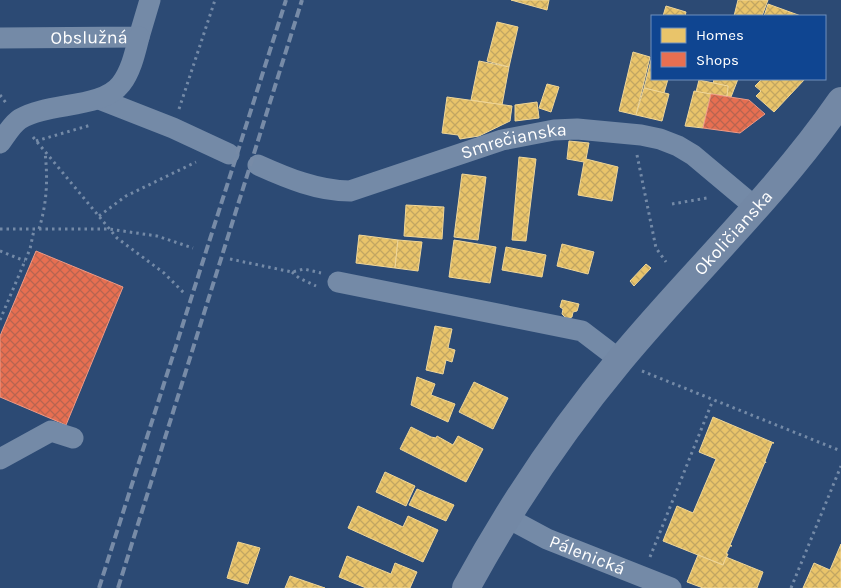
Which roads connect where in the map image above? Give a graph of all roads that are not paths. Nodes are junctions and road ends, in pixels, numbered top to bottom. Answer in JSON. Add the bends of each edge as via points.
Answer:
{"nodes":[{"id":1,"x":150,"y":0,"type":"edge"},
{"id":2,"x":139,"y":37,"type":"junction"},
{"id":3,"x":0,"y":38,"type":"edge"},
{"id":4,"x":99,"y":99,"type":"junction"},
{"id":5,"x":841,"y":101,"type":"edge"},
{"id":6,"x":0,"y":143,"type":"edge"},
{"id":7,"x":223,"y":151,"type":"road end"},
{"id":8,"x":258,"y":165,"type":"dead end"},
{"id":9,"x":755,"y":207,"type":"junction"},
{"id":10,"x":338,"y":282,"type":"road end"},
{"id":11,"x":631,"y":366,"type":"junction"},
{"id":12,"x":73,"y":438,"type":"dead end"},
{"id":13,"x":0,"y":459,"type":"edge"},
{"id":14,"x":506,"y":517,"type":"junction"},
{"id":15,"x":466,"y":588,"type":"edge"},
{"id":16,"x":672,"y":588,"type":"edge"}],
"edges":[{"from":1,"to":2,"type":"street","name":"Obslužná"},
{"from":2,"to":3,"type":"street","name":"Obslužná"},
{"from":2,"to":4,"type":"street","via":[[125,78],[111,94]]},
{"from":4,"to":6,"type":"street","via":[[51,108],[18,119]]},
{"from":4,"to":7,"type":"street"},
{"from":5,"to":9,"type":"main road","name":"Okoličianska","via":[[804,151]]},
{"from":8,"to":9,"type":"street","name":"Smrečianska","via":[[290,180],[350,191],[502,140],[569,129],[622,133],[678,146]]},
{"from":9,"to":11,"type":"main road","name":"Okoličianska"},
{"from":10,"to":11,"type":"street","via":[[582,332]]},
{"from":11,"to":14,"type":"main road","name":"Okoličianska","via":[[557,440]]},
{"from":12,"to":13,"type":"street","via":[[51,431]]},
{"from":14,"to":15,"type":"main road","name":"Okoličianska"},
{"from":14,"to":16,"type":"street","name":"Pálenická","via":[[547,539]]}]}
